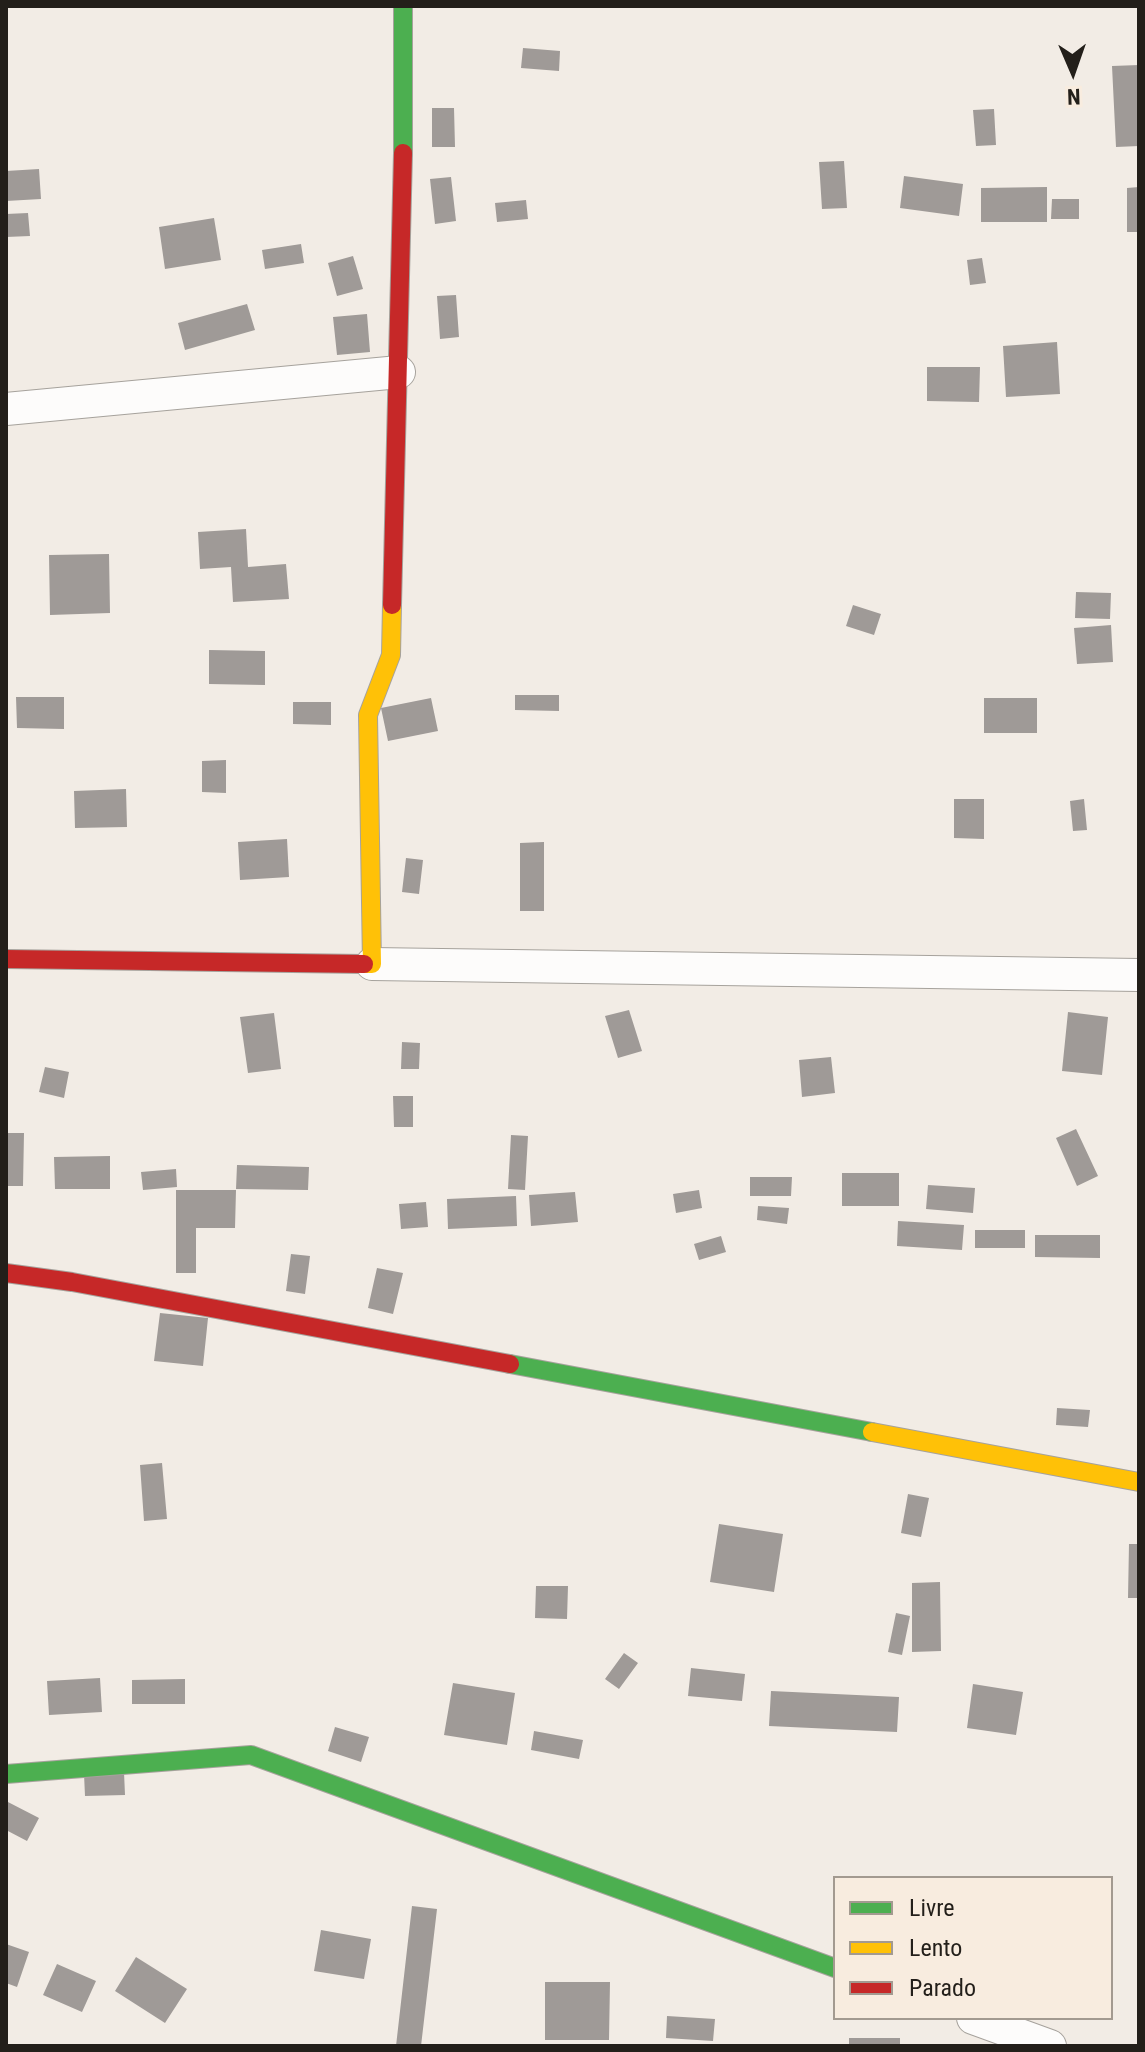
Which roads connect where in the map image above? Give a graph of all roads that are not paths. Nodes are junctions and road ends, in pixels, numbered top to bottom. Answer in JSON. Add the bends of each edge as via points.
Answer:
{"nodes":[{"id":1,"x":403,"y":6,"type":"edge"},
{"id":2,"x":399,"y":372,"type":"junction"},
{"id":3,"x":6,"y":409,"type":"edge"},
{"id":4,"x":6,"y":959,"type":"edge"},
{"id":5,"x":372,"y":964,"type":"junction"},
{"id":6,"x":1139,"y":975,"type":"edge"},
{"id":7,"x":6,"y":1273,"type":"edge"},
{"id":8,"x":1139,"y":1482,"type":"edge"},
{"id":9,"x":6,"y":1774,"type":"edge"},
{"id":10,"x":833,"y":1967,"type":"edge"},
{"id":11,"x":978,"y":2020,"type":"edge"},
{"id":12,"x":1050,"y":2046,"type":"edge"}],
"edges":[{"from":1,"to":2,"type":"street"},
{"from":2,"to":3,"type":"street"},
{"from":2,"to":5,"type":"street","via":[[391,655],[368,715]]},
{"from":4,"to":5,"type":"street"},
{"from":5,"to":6,"type":"street"},
{"from":7,"to":8,"type":"street"},
{"from":9,"to":10,"type":"street","via":[[251,1755]]},
{"from":11,"to":12,"type":"street"}]}
